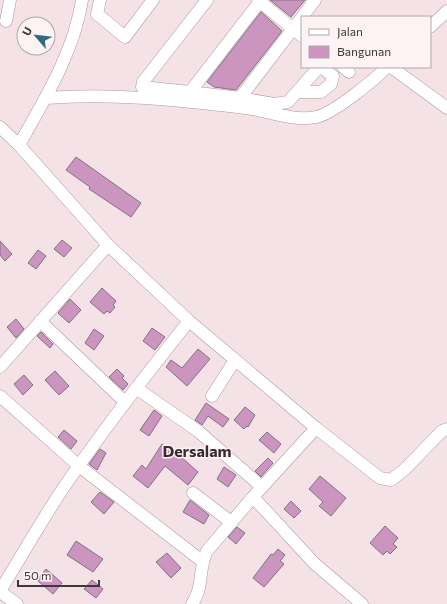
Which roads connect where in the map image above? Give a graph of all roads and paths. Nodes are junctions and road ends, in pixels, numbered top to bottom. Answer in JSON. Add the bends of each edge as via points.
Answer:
{"nodes":[{"id":1,"x":10,"y":0,"type":"edge"},
{"id":2,"x":82,"y":0,"type":"edge"},
{"id":3,"x":100,"y":0,"type":"edge"},
{"id":4,"x":153,"y":0,"type":"edge"},
{"id":5,"x":207,"y":0,"type":"edge"},
{"id":6,"x":315,"y":0,"type":"edge"},
{"id":7,"x":260,"y":1,"type":"edge"},
{"id":8,"x":447,"y":11,"type":"edge"},
{"id":9,"x":306,"y":16,"type":"edge"},
{"id":10,"x":6,"y":21,"type":"dead end"},
{"id":11,"x":431,"y":26,"type":"edge"},
{"id":12,"x":297,"y":32,"type":"edge"},
{"id":13,"x":319,"y":68,"type":"edge"},
{"id":14,"x":321,"y":68,"type":"edge"},
{"id":15,"x":386,"y":68,"type":"edge"},
{"id":16,"x":392,"y":68,"type":"edge"},
{"id":17,"x":190,"y":92,"type":"junction"},
{"id":18,"x":298,"y":92,"type":"junction"},
{"id":19,"x":46,"y":98,"type":"junction"},
{"id":20,"x":240,"y":98,"type":"junction"},
{"id":21,"x":447,"y":108,"type":"edge"},
{"id":22,"x":0,"y":127,"type":"edge"},
{"id":23,"x":19,"y":145,"type":"junction"},
{"id":24,"x":108,"y":245,"type":"junction"},
{"id":25,"x":40,"y":321,"type":"junction"},
{"id":26,"x":189,"y":322,"type":"junction"},
{"id":27,"x":235,"y":360,"type":"junction"},
{"id":28,"x":0,"y":367,"type":"edge"},
{"id":29,"x":136,"y":388,"type":"junction"},
{"id":30,"x":0,"y":396,"type":"edge"},
{"id":31,"x":212,"y":396,"type":"dead end"},
{"id":32,"x":125,"y":402,"type":"junction"},
{"id":33,"x":316,"y":428,"type":"junction"},
{"id":34,"x":447,"y":429,"type":"edge"},
{"id":35,"x":79,"y":466,"type":"junction"},
{"id":36,"x":262,"y":487,"type":"junction"},
{"id":37,"x":193,"y":493,"type":"dead end"},
{"id":38,"x":253,"y":497,"type":"junction"},
{"id":39,"x":230,"y":522,"type":"junction"},
{"id":40,"x":202,"y":561,"type":"junction"},
{"id":41,"x":0,"y":590,"type":"edge"},
{"id":42,"x":17,"y":604,"type":"edge"},
{"id":43,"x":192,"y":604,"type":"edge"},
{"id":44,"x":362,"y":604,"type":"edge"}],
"edges":[{"from":1,"to":10,"type":"street"},
{"from":2,"to":19,"type":"street","via":[[77,29]]},
{"from":3,"to":4,"type":"street","via":[[97,14],[125,37]]},
{"from":5,"to":17,"type":"street","via":[[141,86],[150,90]]},
{"from":6,"to":9,"type":"street"},
{"from":7,"to":12,"type":"street"},
{"from":7,"to":17,"type":"street"},
{"from":8,"to":11,"type":"street"},
{"from":12,"to":20,"type":"street"},
{"from":13,"to":18,"type":"street"},
{"from":14,"to":18,"type":"street","via":[[333,76],[331,84],[321,92]]},
{"from":15,"to":19,"type":"street","via":[[332,111],[317,117],[297,119],[254,109],[144,97],[84,95]]},
{"from":16,"to":21,"type":"street"},
{"from":17,"to":20,"type":"street"},
{"from":18,"to":20,"type":"street","via":[[288,102],[281,104]]},
{"from":19,"to":23,"type":"street"},
{"from":22,"to":23,"type":"street"},
{"from":23,"to":24,"type":"street"},
{"from":24,"to":25,"type":"street"},
{"from":24,"to":26,"type":"street"},
{"from":25,"to":28,"type":"street"},
{"from":25,"to":32,"type":"street"},
{"from":26,"to":27,"type":"street"},
{"from":26,"to":29,"type":"street"},
{"from":27,"to":31,"type":"street"},
{"from":27,"to":33,"type":"street"},
{"from":29,"to":32,"type":"street"},
{"from":29,"to":36,"type":"street","via":[[198,431]]},
{"from":30,"to":35,"type":"street"},
{"from":32,"to":35,"type":"street"},
{"from":33,"to":34,"type":"street","via":[[380,478],[391,480]]},
{"from":33,"to":36,"type":"street"},
{"from":35,"to":40,"type":"street"},
{"from":35,"to":41,"type":"street","via":[[22,551]]},
{"from":36,"to":38,"type":"street"},
{"from":37,"to":39,"type":"street"},
{"from":38,"to":39,"type":"street"},
{"from":38,"to":44,"type":"street","via":[[315,564]]},
{"from":39,"to":40,"type":"street"},
{"from":40,"to":43,"type":"street","via":[[200,589]]},
{"from":41,"to":42,"type":"street"}]}
